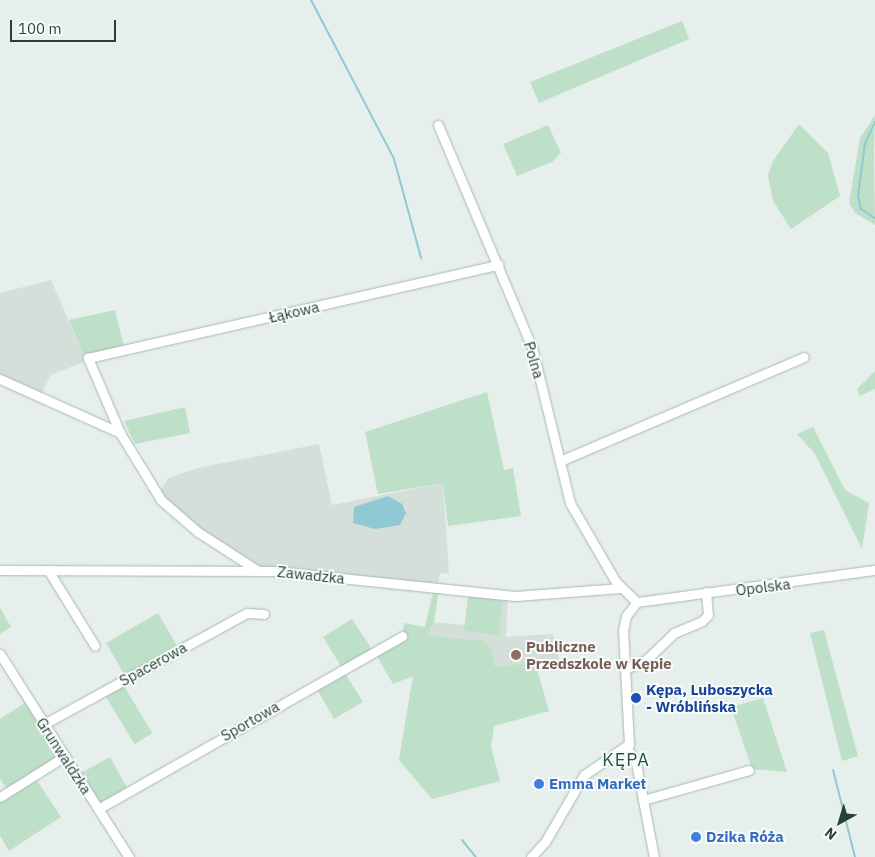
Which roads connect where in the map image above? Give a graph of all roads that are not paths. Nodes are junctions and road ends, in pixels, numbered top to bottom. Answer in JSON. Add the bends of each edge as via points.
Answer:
{"nodes":[{"id":1,"x":438,"y":125,"type":"dead end"},
{"id":2,"x":499,"y":266,"type":"junction"},
{"id":3,"x":804,"y":357,"type":"dead end"},
{"id":4,"x":0,"y":379,"type":"edge"},
{"id":5,"x":120,"y":433,"type":"junction"},
{"id":6,"x":560,"y":461,"type":"junction"},
{"id":7,"x":0,"y":570,"type":"edge"},
{"id":8,"x":48,"y":570,"type":"junction"},
{"id":9,"x":258,"y":570,"type":"junction"},
{"id":10,"x":875,"y":570,"type":"edge"},
{"id":11,"x":624,"y":590,"type":"junction"},
{"id":12,"x":706,"y":592,"type":"junction"},
{"id":13,"x":637,"y":602,"type":"junction"},
{"id":14,"x":264,"y":614,"type":"dead end"},
{"id":15,"x":402,"y":636,"type":"dead end"},
{"id":16,"x":95,"y":646,"type":"dead end"},
{"id":17,"x":0,"y":654,"type":"edge"},
{"id":18,"x":625,"y":668,"type":"junction"},
{"id":19,"x":44,"y":724,"type":"junction"},
{"id":20,"x":626,"y":748,"type":"junction"},
{"id":21,"x":65,"y":756,"type":"junction"},
{"id":22,"x":748,"y":770,"type":"dead end"},
{"id":23,"x":0,"y":797,"type":"edge"},
{"id":24,"x":643,"y":800,"type":"junction"},
{"id":25,"x":98,"y":809,"type":"junction"},
{"id":26,"x":129,"y":857,"type":"edge"},
{"id":27,"x":531,"y":857,"type":"edge"},
{"id":28,"x":654,"y":857,"type":"edge"}],
"edges":[{"from":1,"to":2,"type":"street","name":"Polna"},
{"from":2,"to":5,"type":"street","name":"Łąkowa","via":[[88,358]]},
{"from":2,"to":6,"type":"street","name":"Polna","via":[[532,347]]},
{"from":3,"to":6,"type":"street"},
{"from":4,"to":5,"type":"street"},
{"from":5,"to":9,"type":"street","via":[[161,500],[198,532]]},
{"from":6,"to":11,"type":"street","name":"Polna","via":[[570,503]]},
{"from":7,"to":8,"type":"street","name":"Zawadzka"},
{"from":8,"to":9,"type":"street","name":"Zawadzka"},
{"from":8,"to":16,"type":"street"},
{"from":9,"to":11,"type":"street","name":"Zawadzka","via":[[516,596]]},
{"from":10,"to":12,"type":"street","name":"Opolska"},
{"from":11,"to":13,"type":"street","name":"Polna"},
{"from":12,"to":13,"type":"street","name":"Opolska"},
{"from":12,"to":18,"type":"street","via":[[708,615],[702,621],[674,634],[646,660]]},
{"from":13,"to":18,"type":"street","via":[[624,625]]},
{"from":14,"to":19,"type":"street","name":"Spacerowa","via":[[247,613]]},
{"from":15,"to":25,"type":"street","name":"Sportowa"},
{"from":17,"to":19,"type":"street","name":"Grunwaldzka"},
{"from":18,"to":20,"type":"street","via":[[630,735]]},
{"from":19,"to":21,"type":"street","name":"Grunwaldzka"},
{"from":20,"to":24,"type":"street","via":[[636,763]]},
{"from":20,"to":27,"type":"street","via":[[584,775],[545,842]]},
{"from":21,"to":23,"type":"street"},
{"from":21,"to":25,"type":"street","name":"Grunwaldzka"},
{"from":22,"to":24,"type":"street"},
{"from":24,"to":28,"type":"street"},
{"from":25,"to":26,"type":"street","name":"Grunwaldzka"}]}
